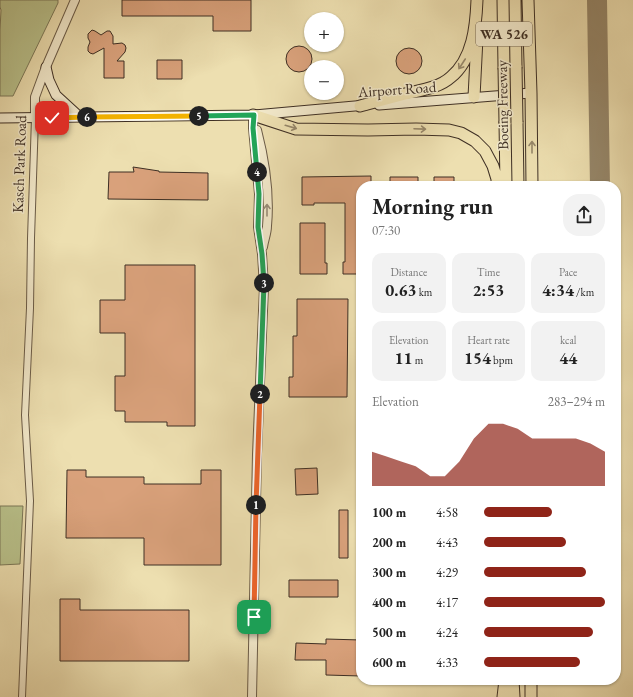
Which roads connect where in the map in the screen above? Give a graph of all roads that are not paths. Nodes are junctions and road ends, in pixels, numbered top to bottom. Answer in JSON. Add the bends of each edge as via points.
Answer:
{"nodes":[{"id":1,"x":68,"y":0,"type":"edge"},
{"id":2,"x":75,"y":0,"type":"edge"},
{"id":3,"x":477,"y":0,"type":"edge"},
{"id":4,"x":503,"y":0,"type":"edge"},
{"id":5,"x":514,"y":0,"type":"edge"},
{"id":6,"x":528,"y":0,"type":"edge"},
{"id":7,"x":70,"y":12,"type":"junction"},
{"id":8,"x":476,"y":13,"type":"junction"},
{"id":9,"x":46,"y":67,"type":"junction"},
{"id":10,"x":510,"y":67,"type":"junction"},
{"id":11,"x":531,"y":93,"type":"junction"},
{"id":12,"x":474,"y":97,"type":"junction"},
{"id":13,"x":360,"y":106,"type":"junction"},
{"id":14,"x":254,"y":115,"type":"junction"},
{"id":15,"x":80,"y":117,"type":"junction"},
{"id":16,"x":0,"y":118,"type":"edge"},
{"id":17,"x":35,"y":118,"type":"junction"},
{"id":18,"x":497,"y":181,"type":"edge"},
{"id":19,"x":506,"y":181,"type":"edge"},
{"id":20,"x":518,"y":181,"type":"edge"},
{"id":21,"x":532,"y":181,"type":"edge"},
{"id":22,"x":504,"y":685,"type":"edge"},
{"id":23,"x":513,"y":685,"type":"edge"},
{"id":24,"x":531,"y":685,"type":"edge"},
{"id":25,"x":22,"y":697,"type":"edge"},
{"id":26,"x":252,"y":697,"type":"edge"},
{"id":27,"x":503,"y":697,"type":"edge"},
{"id":28,"x":514,"y":697,"type":"edge"},
{"id":29,"x":531,"y":697,"type":"edge"}],
"edges":[{"from":1,"to":7,"type":"street"},
{"from":2,"to":7,"type":"street","name":"Kasch Park Road"},
{"from":3,"to":8,"type":"highway"},
{"from":4,"to":10,"type":"highway","name":"Boeing Freeway","number":"WA 526"},
{"from":5,"to":10,"type":"highway","name":"Boeing Freeway","number":"WA 526"},
{"from":6,"to":11,"type":"highway"},
{"from":7,"to":9,"type":"street","name":"Kasch Park Road"},
{"from":8,"to":12,"type":"highway","via":[[478,27]]},
{"from":8,"to":13,"type":"highway","one_way":true,"via":[[466,58],[451,77],[427,89]]},
{"from":9,"to":15,"type":"main road","via":[[56,95]]},
{"from":9,"to":17,"type":"street","name":"Kasch Park Road","via":[[35,97]]},
{"from":10,"to":19,"type":"highway","name":"Boeing Freeway","number":"WA 526","bridge":true,"via":[[506,123]]},
{"from":10,"to":20,"type":"highway","name":"Boeing Freeway","number":"WA 526","bridge":true,"via":[[517,122]]},
{"from":11,"to":12,"type":"main road","name":"Airport Road"},
{"from":21,"to":11,"type":"highway","one_way":true},
{"from":12,"to":13,"type":"main road","name":"Airport Road"},
{"from":13,"to":14,"type":"main road","name":"Airport Road"},
{"from":14,"to":15,"type":"main road","name":"Airport Road"},
{"from":14,"to":18,"type":"highway","one_way":true,"via":[[296,129],[416,129],[461,133],[475,141],[485,152],[493,166]]},
{"from":14,"to":26,"type":"street","via":[[259,194],[258,227],[264,287],[257,454]]},
{"from":15,"to":17,"type":"main road","name":"Airport Road"},
{"from":16,"to":17,"type":"main road","name":"Airport Road"},
{"from":17,"to":25,"type":"street","name":"Kasch Park Road","via":[[25,415],[30,501]]},
{"from":22,"to":27,"type":"highway"},
{"from":23,"to":28,"type":"highway"},
{"from":24,"to":29,"type":"highway"}]}
